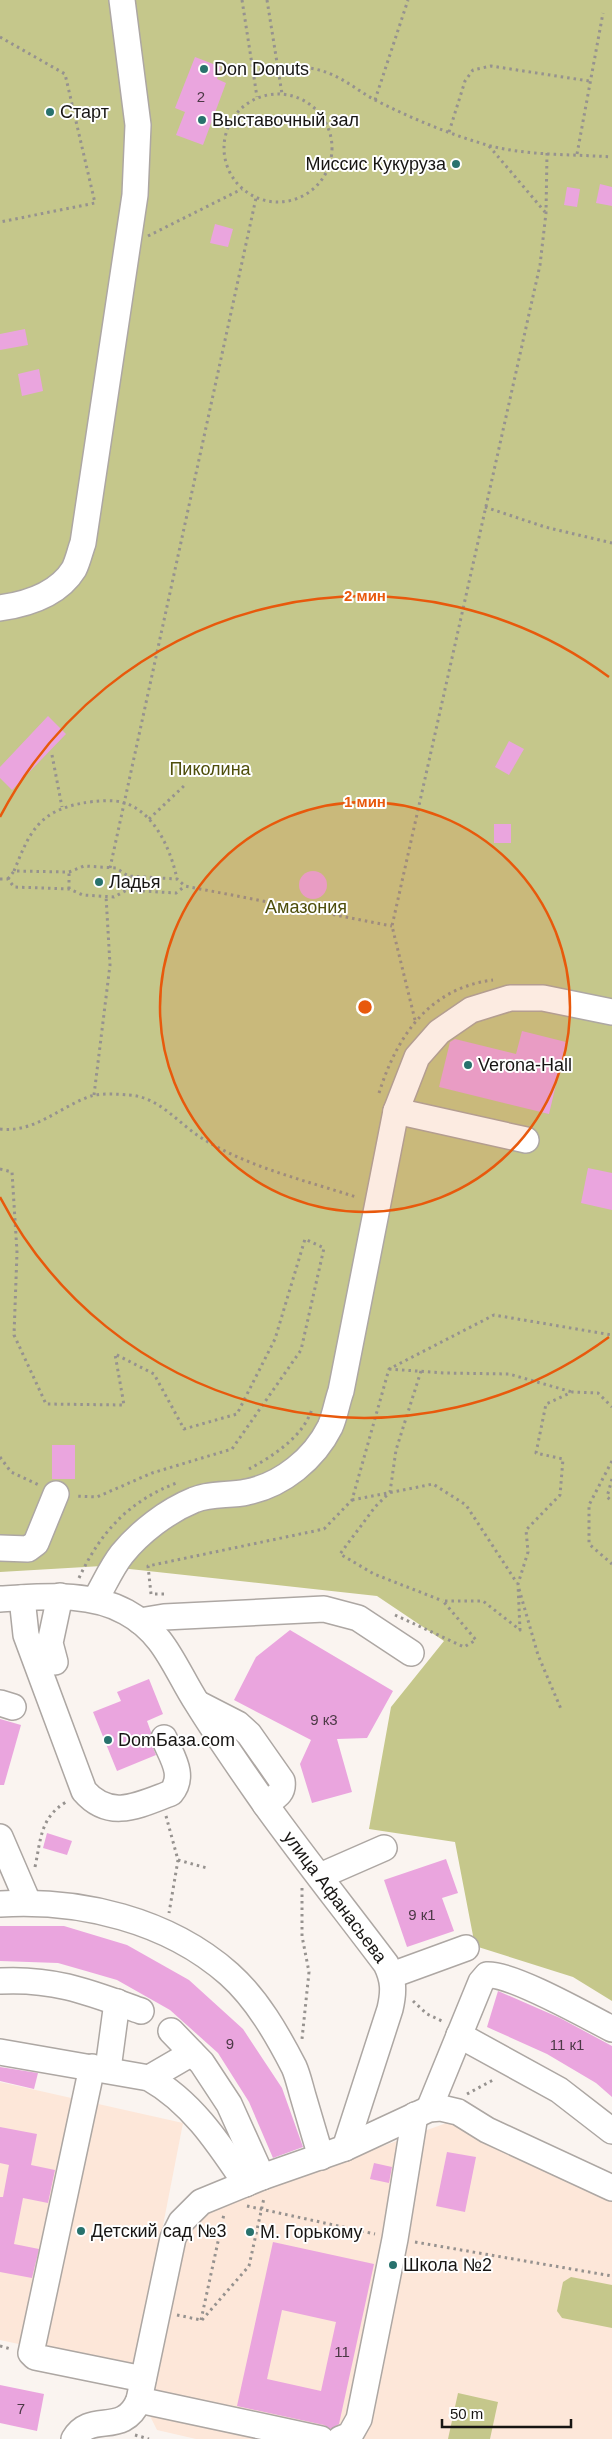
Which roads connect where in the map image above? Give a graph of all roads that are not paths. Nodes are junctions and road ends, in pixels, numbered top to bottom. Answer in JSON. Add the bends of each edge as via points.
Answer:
{"nodes":[{"id":1,"x":122,"y":0,"type":"edge"},
{"id":2,"x":0,"y":608,"type":"edge"},
{"id":3,"x":612,"y":1012,"type":"edge"},
{"id":4,"x":387,"y":1105,"type":"junction"},
{"id":5,"x":526,"y":1140,"type":"dead end"},
{"id":6,"x":56,"y":1494,"type":"road end"},
{"id":7,"x":0,"y":1548,"type":"edge"},
{"id":8,"x":65,"y":1596,"type":"junction"},
{"id":9,"x":11,"y":1599,"type":"edge"},
{"id":10,"x":95,"y":1600,"type":"junction"},
{"id":11,"x":140,"y":1621,"type":"junction"},
{"id":12,"x":411,"y":1653,"type":"dead end"},
{"id":13,"x":55,"y":1662,"type":"dead end"},
{"id":14,"x":164,"y":1738,"type":"dead end"},
{"id":15,"x":0,"y":1837,"type":"edge"},
{"id":16,"x":384,"y":1848,"type":"dead end"},
{"id":17,"x":320,"y":1876,"type":"junction"},
{"id":18,"x":28,"y":1902,"type":"junction"},
{"id":19,"x":0,"y":1904,"type":"edge"},
{"id":20,"x":466,"y":1948,"type":"dead end"},
{"id":21,"x":392,"y":1975,"type":"junction"},
{"id":22,"x":0,"y":1981,"type":"edge"},
{"id":23,"x":117,"y":2002,"type":"junction"},
{"id":24,"x":141,"y":2011,"type":"dead end"},
{"id":25,"x":612,"y":2029,"type":"edge"},
{"id":26,"x":171,"y":2031,"type":"dead end"},
{"id":27,"x":459,"y":2035,"type":"junction"},
{"id":28,"x":0,"y":2052,"type":"edge"},
{"id":29,"x":192,"y":2053,"type":"junction"},
{"id":30,"x":100,"y":2068,"type":"junction"},
{"id":31,"x":149,"y":2078,"type":"junction"},
{"id":32,"x":428,"y":2111,"type":"junction"},
{"id":33,"x":612,"y":2131,"type":"edge"},
{"id":34,"x":345,"y":2148,"type":"junction"},
{"id":35,"x":321,"y":2158,"type":"junction"},
{"id":36,"x":612,"y":2188,"type":"edge"},
{"id":37,"x":251,"y":2189,"type":"junction"},
{"id":38,"x":141,"y":2389,"type":"junction"},
{"id":39,"x":74,"y":2439,"type":"edge"},
{"id":40,"x":320,"y":2439,"type":"edge"},
{"id":41,"x":340,"y":2439,"type":"edge"}],
"edges":[{"from":1,"to":2,"type":"street","via":[[138,124],[135,195],[83,543],[74,568],[48,594],[21,605]]},
{"from":3,"to":4,"type":"street","via":[[543,998],[510,998],[471,1010],[439,1032],[417,1057]]},
{"from":4,"to":5,"type":"street"},
{"from":4,"to":10,"type":"street","via":[[341,1390],[330,1425],[316,1451],[287,1476],[268,1487],[196,1499],[168,1514],[137,1538],[121,1556]]},
{"from":6,"to":7,"type":"street","via":[[36,1543],[28,1549]]},
{"from":8,"to":9,"type":"street","name":"улица Афанасьева"},
{"from":8,"to":10,"type":"street","name":"улица Афанасьева"},
{"from":8,"to":13,"type":"street","via":[[50,1643]]},
{"from":9,"to":14,"type":"street","via":[[84,1791],[92,1801],[107,1808],[125,1809],[170,1793],[178,1773]]},
{"from":10,"to":11,"type":"street","name":"улица Афанасьева","via":[[125,1611]]},
{"from":11,"to":12,"type":"street","via":[[164,1616],[324,1609],[358,1618]]},
{"from":11,"to":17,"type":"street","name":"улица Афанасьева","via":[[161,1640],[196,1703],[265,1804]]},
{"from":15,"to":18,"type":"street"},
{"from":16,"to":17,"type":"street"},
{"from":17,"to":21,"type":"street","name":"улица Афанасьева"},
{"from":18,"to":19,"type":"street"},
{"from":18,"to":35,"type":"street","via":[[73,1906],[132,1919],[182,1941],[229,1974],[263,2012],[295,2069]]},
{"from":20,"to":21,"type":"street"},
{"from":21,"to":34,"type":"street","name":"улица Афанасьева","via":[[394,1990],[390,2009]]},
{"from":22,"to":23,"type":"street","via":[[25,1980],[78,1988]]},
{"from":23,"to":24,"type":"street"},
{"from":23,"to":30,"type":"street"},
{"from":25,"to":27,"type":"street","via":[[497,1974],[487,1975],[481,1982]]},
{"from":26,"to":29,"type":"street"},
{"from":27,"to":32,"type":"street"},
{"from":27,"to":33,"type":"street","via":[[558,2090]]},
{"from":28,"to":30,"type":"street"},
{"from":29,"to":31,"type":"street"},
{"from":29,"to":37,"type":"street","via":[[229,2104]]},
{"from":30,"to":31,"type":"street"},
{"from":30,"to":38,"type":"street","via":[[32,2353],[35,2357]]},
{"from":31,"to":37,"type":"street","via":[[166,2087],[212,2132]]},
{"from":32,"to":34,"type":"street"},
{"from":32,"to":36,"type":"street","via":[[458,2112],[487,2130]]},
{"from":32,"to":41,"type":"street","via":[[395,2239],[359,2419],[350,2435]]},
{"from":34,"to":35,"type":"street"},
{"from":35,"to":37,"type":"street"},
{"from":37,"to":38,"type":"street","via":[[201,2202],[181,2222],[173,2238]]},
{"from":38,"to":39,"type":"street","via":[[134,2410],[123,2420],[83,2428]]},
{"from":38,"to":40,"type":"street"}]}
